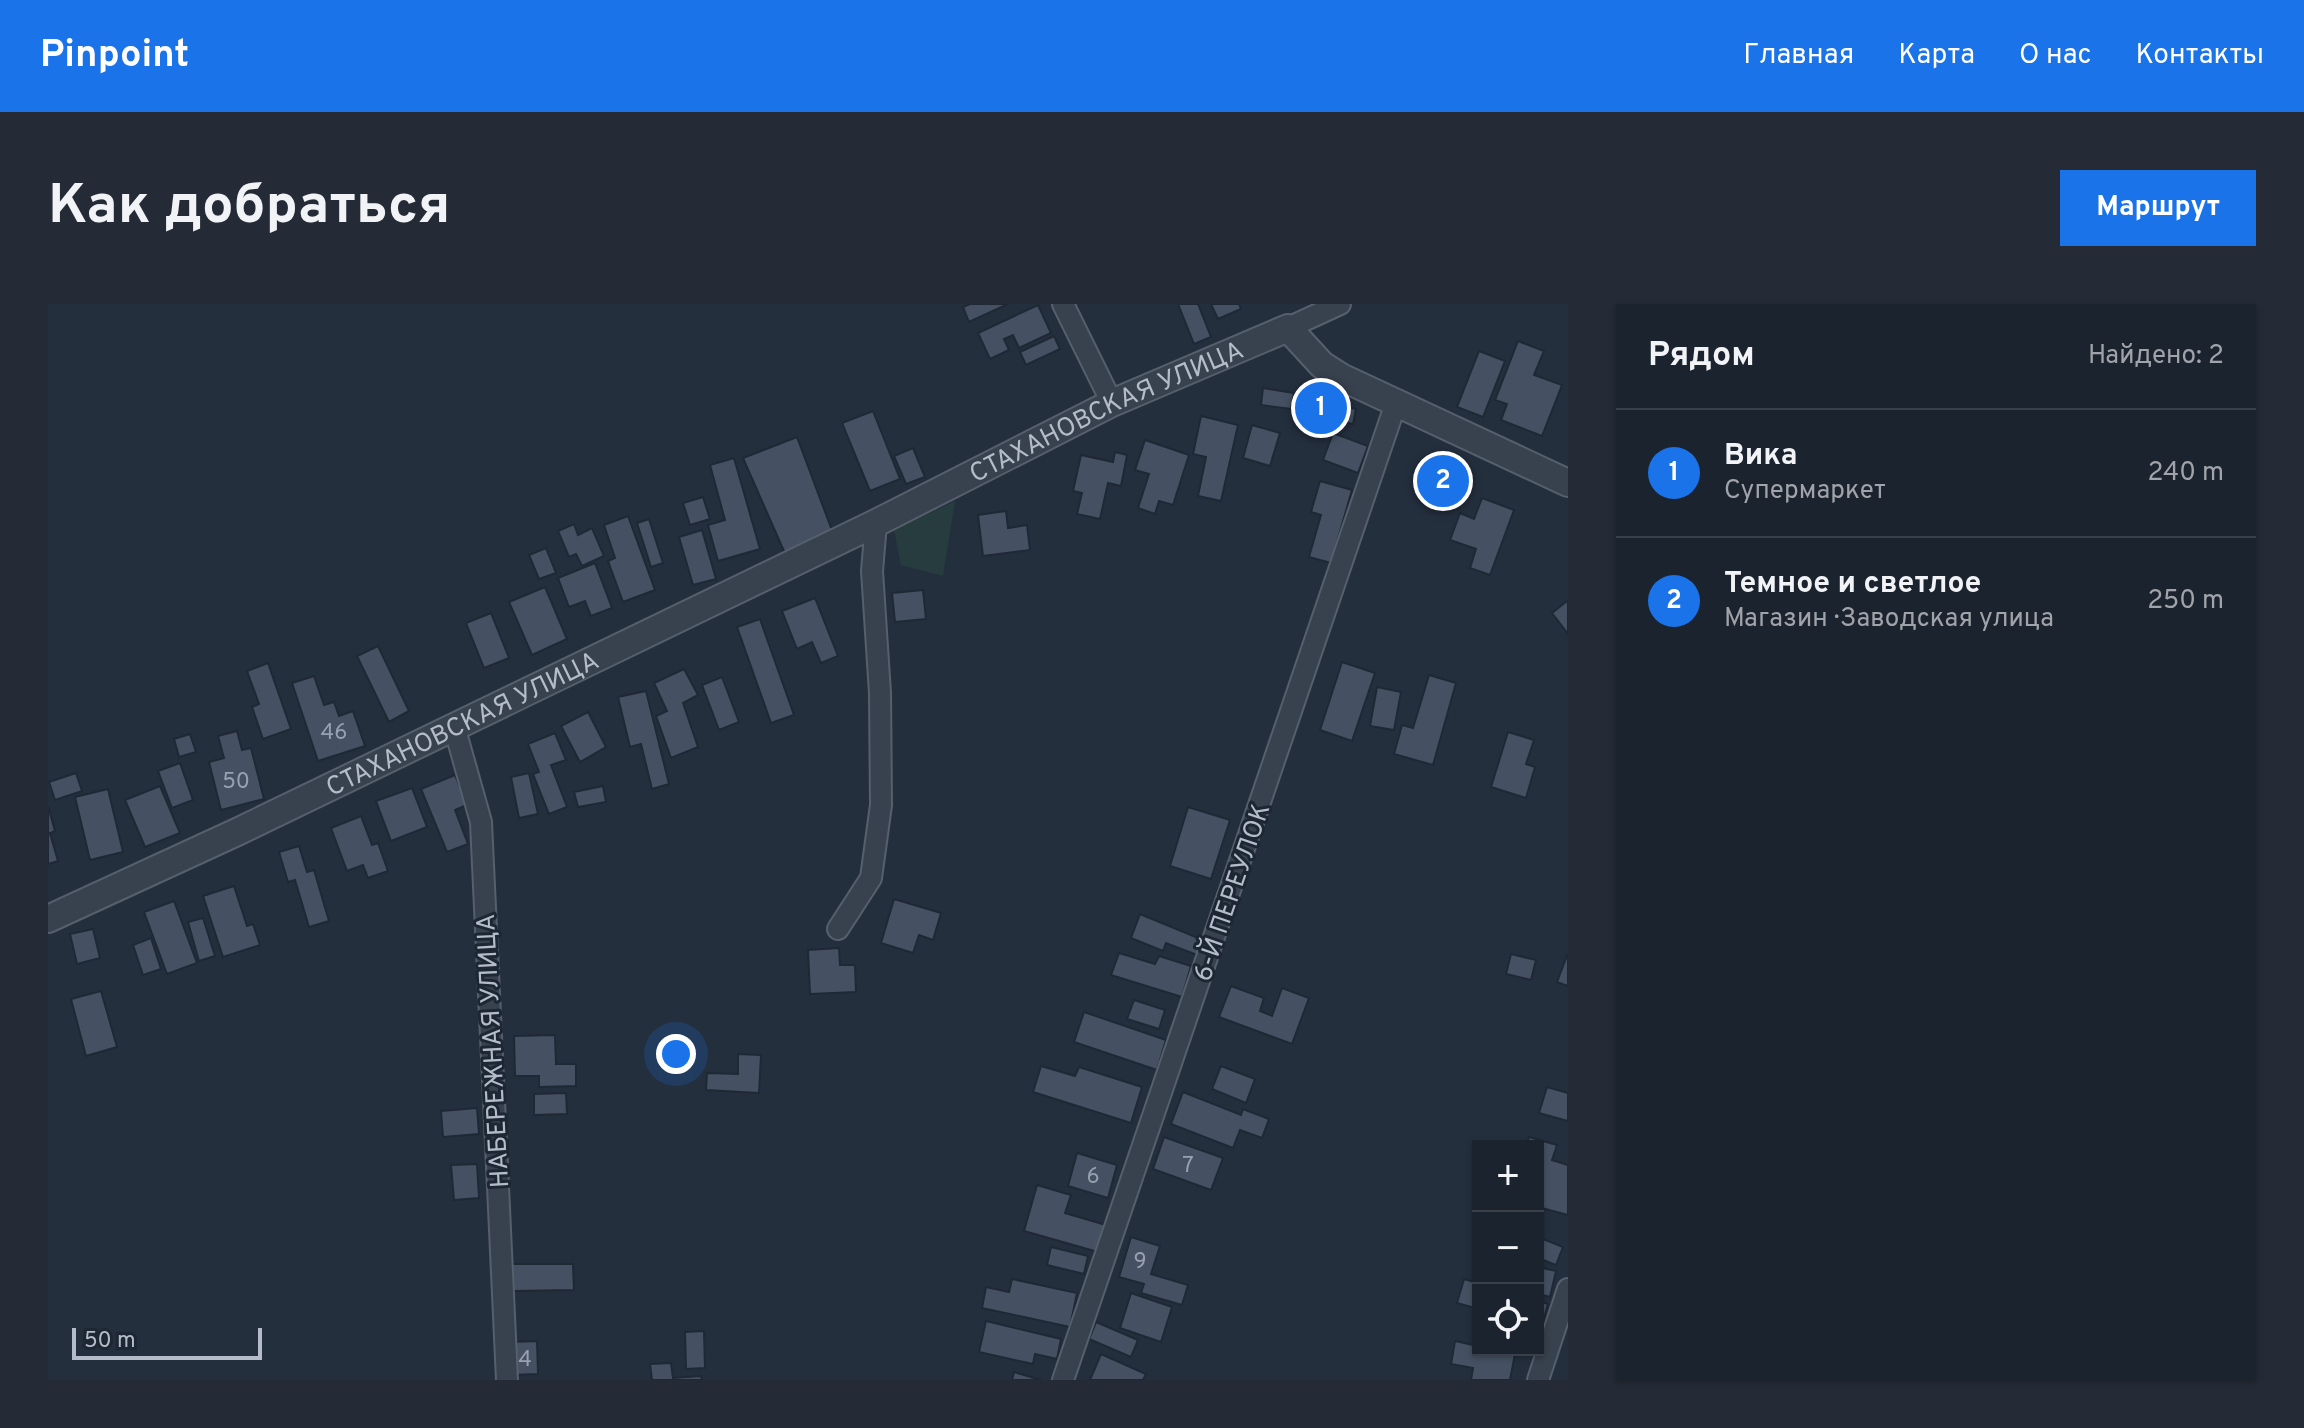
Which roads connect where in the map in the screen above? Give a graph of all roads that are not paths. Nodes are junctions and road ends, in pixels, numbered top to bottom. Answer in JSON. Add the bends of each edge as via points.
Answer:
{"nodes":[{"id":1,"x":1063,"y":304,"type":"edge"},
{"id":2,"x":1340,"y":304,"type":"edge"},
{"id":3,"x":1288,"y":328,"type":"junction"},
{"id":4,"x":1112,"y":403,"type":"junction"},
{"id":5,"x":1396,"y":403,"type":"junction"},
{"id":6,"x":1568,"y":483,"type":"edge"},
{"id":7,"x":876,"y":523,"type":"junction"},
{"id":8,"x":454,"y":726,"type":"junction"},
{"id":9,"x":48,"y":919,"type":"edge"},
{"id":10,"x":838,"y":929,"type":"dead end"},
{"id":11,"x":1568,"y":1289,"type":"edge"},
{"id":12,"x":507,"y":1380,"type":"edge"},
{"id":13,"x":1063,"y":1380,"type":"edge"},
{"id":14,"x":1538,"y":1380,"type":"edge"}],
"edges":[{"from":1,"to":4,"type":"street"},
{"from":2,"to":3,"type":"street","name":"СТАХАНОВСКАЯ УЛИЦА"},
{"from":3,"to":4,"type":"street","name":"СТАХАНОВСКАЯ УЛИЦА"},
{"from":3,"to":5,"type":"street","via":[[1322,365]]},
{"from":4,"to":7,"type":"street","name":"СТАХАНОВСКАЯ УЛИЦА"},
{"from":5,"to":6,"type":"street"},
{"from":5,"to":13,"type":"street","name":"6-Й ПЕРЕУЛОК"},
{"from":7,"to":8,"type":"street","name":"СТАХАНОВСКАЯ УЛИЦА"},
{"from":7,"to":10,"type":"street","via":[[872,571],[881,805],[871,878]]},
{"from":8,"to":9,"type":"street","name":"СТАХАНОВСКАЯ УЛИЦА"},
{"from":8,"to":12,"type":"street","name":"НАБЕРЕЖНАЯ УЛИЦА","via":[[481,822]]},
{"from":11,"to":14,"type":"street"}]}
